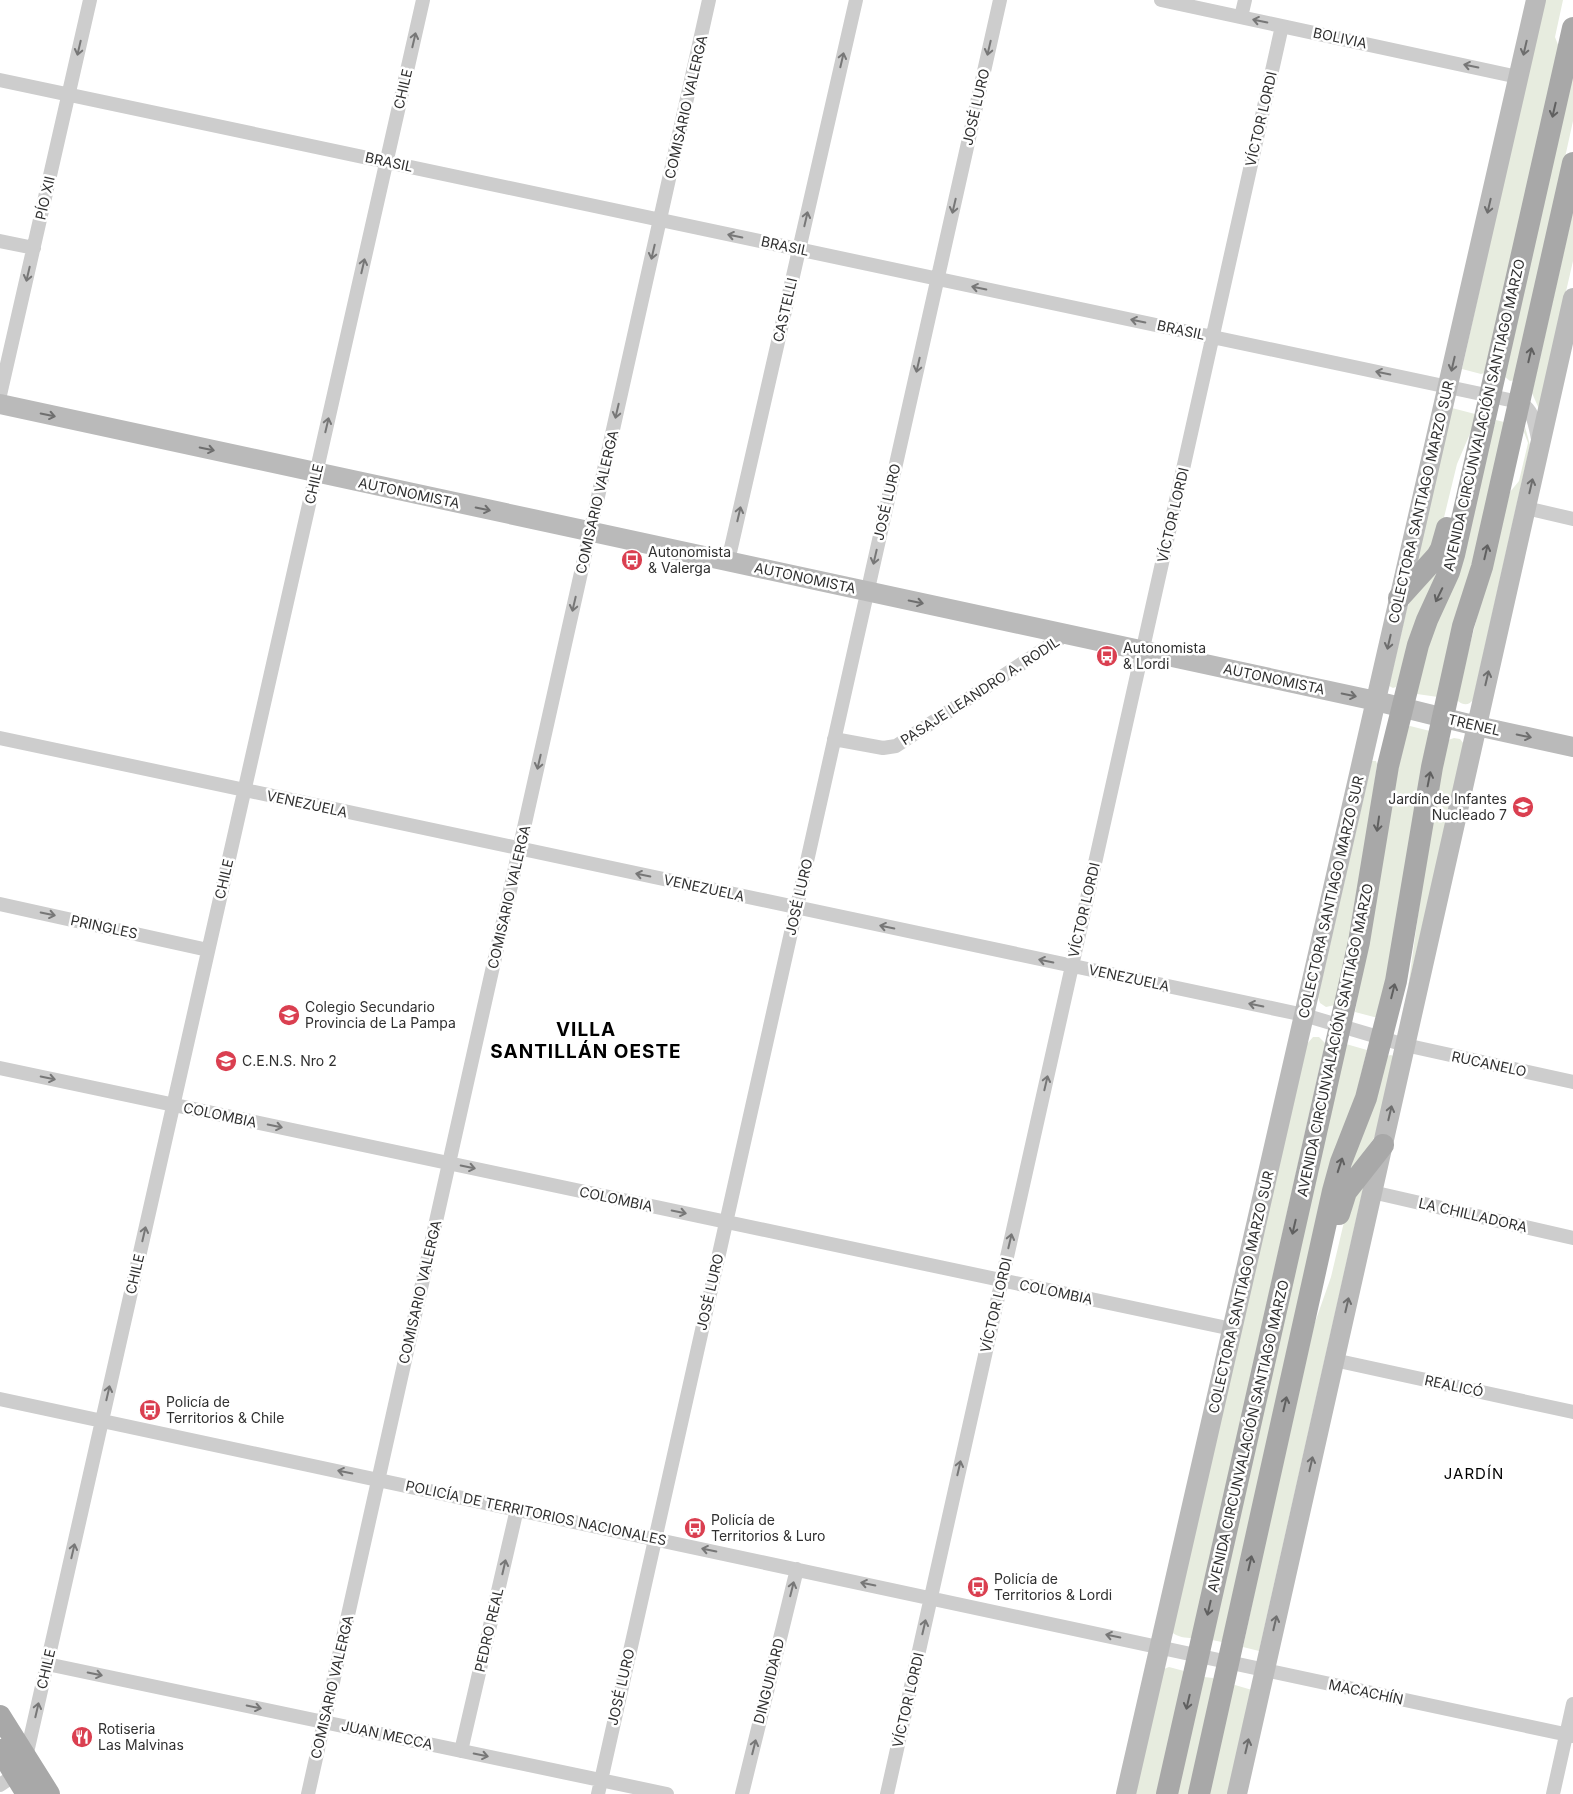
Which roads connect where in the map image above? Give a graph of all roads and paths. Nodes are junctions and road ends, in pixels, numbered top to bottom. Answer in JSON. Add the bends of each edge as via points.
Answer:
{"nodes":[{"id":1,"x":90,"y":0,"type":"edge"},
{"id":2,"x":423,"y":0,"type":"edge"},
{"id":3,"x":709,"y":0,"type":"edge"},
{"id":4,"x":856,"y":0,"type":"edge"},
{"id":5,"x":1000,"y":0,"type":"edge"},
{"id":6,"x":1161,"y":0,"type":"edge"},
{"id":7,"x":1245,"y":0,"type":"edge"},
{"id":8,"x":1536,"y":0,"type":"edge"},
{"id":9,"x":1241,"y":17,"type":"junction"},
{"id":10,"x":1282,"y":26,"type":"junction"},
{"id":11,"x":1573,"y":28,"type":"edge"},
{"id":12,"x":1518,"y":76,"type":"junction"},
{"id":13,"x":0,"y":80,"type":"edge"},
{"id":14,"x":68,"y":94,"type":"junction"},
{"id":15,"x":386,"y":162,"type":"junction"},
{"id":16,"x":1573,"y":163,"type":"edge"},
{"id":17,"x":660,"y":220,"type":"junction"},
{"id":18,"x":0,"y":241,"type":"edge"},
{"id":19,"x":34,"y":248,"type":"junction"},
{"id":20,"x":799,"y":249,"type":"junction"},
{"id":21,"x":937,"y":279,"type":"junction"},
{"id":22,"x":1573,"y":298,"type":"edge"},
{"id":23,"x":1212,"y":337,"type":"junction"},
{"id":24,"x":1448,"y":387,"type":"junction"},
{"id":25,"x":0,"y":396,"type":"edge"},
{"id":26,"x":1490,"y":396,"type":"junction"},
{"id":27,"x":1520,"y":402,"type":"junction"},
{"id":28,"x":0,"y":404,"type":"edge"},
{"id":29,"x":1483,"y":424,"type":"junction"},
{"id":30,"x":1539,"y":448,"type":"junction"},
{"id":31,"x":316,"y":472,"type":"junction"},
{"id":32,"x":1526,"y":508,"type":"junction"},
{"id":33,"x":1573,"y":518,"type":"edge"},
{"id":34,"x":590,"y":532,"type":"junction"},
{"id":35,"x":728,"y":561,"type":"junction"},
{"id":36,"x":867,"y":591,"type":"junction"},
{"id":37,"x":1399,"y":598,"type":"junction"},
{"id":38,"x":1067,"y":634,"type":"junction"},
{"id":39,"x":1142,"y":651,"type":"junction"},
{"id":40,"x":1376,"y":701,"type":"junction"},
{"id":41,"x":1402,"y":708,"type":"junction"},
{"id":42,"x":1443,"y":718,"type":"junction"},
{"id":43,"x":1477,"y":726,"type":"junction"},
{"id":44,"x":0,"y":738,"type":"edge"},
{"id":45,"x":834,"y":739,"type":"junction"},
{"id":46,"x":1573,"y":747,"type":"edge"},
{"id":47,"x":244,"y":790,"type":"junction"},
{"id":48,"x":520,"y":849,"type":"junction"},
{"id":49,"x":0,"y":904,"type":"edge"},
{"id":50,"x":796,"y":908,"type":"junction"},
{"id":51,"x":208,"y":950,"type":"junction"},
{"id":52,"x":1072,"y":966,"type":"junction"},
{"id":53,"x":1304,"y":1016,"type":"junction"},
{"id":54,"x":1339,"y":1026,"type":"junction"},
{"id":55,"x":1381,"y":1038,"type":"junction"},
{"id":56,"x":1405,"y":1045,"type":"junction"},
{"id":57,"x":0,"y":1068,"type":"edge"},
{"id":58,"x":1573,"y":1082,"type":"edge"},
{"id":59,"x":173,"y":1105,"type":"junction"},
{"id":60,"x":1383,"y":1145,"type":"junction"},
{"id":61,"x":449,"y":1163,"type":"junction"},
{"id":62,"x":1372,"y":1192,"type":"junction"},
{"id":63,"x":726,"y":1222,"type":"junction"},
{"id":64,"x":1573,"y":1238,"type":"edge"},
{"id":65,"x":1002,"y":1280,"type":"junction"},
{"id":66,"x":1306,"y":1314,"type":"junction"},
{"id":67,"x":1232,"y":1329,"type":"junction"},
{"id":68,"x":1334,"y":1360,"type":"junction"},
{"id":69,"x":0,"y":1399,"type":"edge"},
{"id":70,"x":1573,"y":1412,"type":"edge"},
{"id":71,"x":102,"y":1421,"type":"junction"},
{"id":72,"x":378,"y":1480,"type":"junction"},
{"id":73,"x":517,"y":1509,"type":"junction"},
{"id":74,"x":655,"y":1539,"type":"junction"},
{"id":75,"x":797,"y":1569,"type":"junction"},
{"id":76,"x":931,"y":1597,"type":"junction"},
{"id":77,"x":1160,"y":1646,"type":"junction"},
{"id":78,"x":1198,"y":1655,"type":"junction"},
{"id":79,"x":1228,"y":1662,"type":"junction"},
{"id":80,"x":47,"y":1664,"type":"junction"},
{"id":81,"x":1265,"y":1670,"type":"junction"},
{"id":82,"x":1573,"y":1704,"type":"edge"},
{"id":83,"x":0,"y":1716,"type":"edge"},
{"id":84,"x":324,"y":1722,"type":"junction"},
{"id":85,"x":1570,"y":1735,"type":"edge"},
{"id":86,"x":0,"y":1750,"type":"edge"},
{"id":87,"x":461,"y":1751,"type":"junction"},
{"id":88,"x":14,"y":1772,"type":"edge"},
{"id":89,"x":601,"y":1780,"type":"junction"},
{"id":90,"x":27,"y":1794,"type":"edge"},
{"id":91,"x":49,"y":1794,"type":"edge"},
{"id":92,"x":308,"y":1794,"type":"edge"},
{"id":93,"x":598,"y":1794,"type":"edge"},
{"id":94,"x":668,"y":1794,"type":"edge"},
{"id":95,"x":742,"y":1794,"type":"edge"},
{"id":96,"x":887,"y":1794,"type":"edge"},
{"id":97,"x":1126,"y":1794,"type":"edge"},
{"id":98,"x":1167,"y":1794,"type":"edge"},
{"id":99,"x":1198,"y":1794,"type":"edge"},
{"id":100,"x":1237,"y":1794,"type":"edge"},
{"id":101,"x":1553,"y":1794,"type":"edge"}],
"edges":[{"from":1,"to":14,"type":"street","name":"PÍO XII","one_way":true},
{"from":15,"to":2,"type":"street","name":"CHILE","one_way":true},
{"from":3,"to":17,"type":"street","name":"COMISARIO VALERGA"},
{"from":20,"to":4,"type":"street","name":"CASTELLI","one_way":true},
{"from":5,"to":21,"type":"street","name":"JOSÉ LURO","one_way":true},
{"from":6,"to":9,"type":"street","name":"BOLIVIA"},
{"from":7,"to":9,"type":"street"},
{"from":8,"to":12,"type":"street","name":"COLECTORA SANTIAGO MARZO SUR","one_way":true},
{"from":10,"to":9,"type":"street","name":"BOLIVIA","one_way":true},
{"from":12,"to":10,"type":"street","name":"BOLIVIA","one_way":true},
{"from":10,"to":23,"type":"street","name":"VÍCTOR LORDI"},
{"from":11,"to":26,"type":"main road","name":"AVENIDA CIRCUNVALACIÓN SANTIAGO MARZO","one_way":true},
{"from":12,"to":24,"type":"street","name":"COLECTORA SANTIAGO MARZO SUR","one_way":true},
{"from":13,"to":14,"type":"street","name":"BRASIL"},
{"from":14,"to":15,"type":"street","name":"BRASIL"},
{"from":14,"to":19,"type":"street","name":"PÍO XII"},
{"from":15,"to":17,"type":"street","name":"BRASIL"},
{"from":31,"to":15,"type":"street","name":"CHILE","one_way":true},
{"from":27,"to":16,"type":"main road","name":"AVENIDA CIRCUNVALACIÓN SANTIAGO MARZO","one_way":true},
{"from":20,"to":17,"type":"street","name":"BRASIL","one_way":true},
{"from":17,"to":34,"type":"street","name":"COMISARIO VALERGA","one_way":true},
{"from":18,"to":19,"type":"street"},
{"from":19,"to":25,"type":"street","name":"PÍO XII","one_way":true},
{"from":20,"to":21,"type":"street","name":"BRASIL"},
{"from":35,"to":20,"type":"street","name":"CASTELLI","one_way":true},
{"from":23,"to":21,"type":"street","name":"BRASIL","one_way":true},
{"from":21,"to":36,"type":"street","name":"JOSÉ LURO","one_way":true},
{"from":22,"to":30,"type":"street"},
{"from":24,"to":23,"type":"street","name":"BRASIL","one_way":true},
{"from":23,"to":39,"type":"street","name":"VÍCTOR LORDI"},
{"from":24,"to":26,"type":"street","name":"BRASIL"},
{"from":24,"to":37,"type":"street","name":"COLECTORA SANTIAGO MARZO SUR"},
{"from":26,"to":27,"type":"street","name":"BRASIL"},
{"from":26,"to":29,"type":"main road","name":"AVENIDA CIRCUNVALACIÓN SANTIAGO MARZO"},
{"from":27,"to":30,"type":"street","via":[[1534,418]]},
{"from":42,"to":27,"type":"main road","name":"AVENIDA CIRCUNVALACIÓN SANTIAGO MARZO","one_way":true},
{"from":28,"to":31,"type":"street","name":"AUTONOMISTA","one_way":true},
{"from":29,"to":37,"type":"main road","via":[[1463,462],[1441,549]]},
{"from":29,"to":41,"type":"main road","name":"AVENIDA CIRCUNVALACIÓN SANTIAGO MARZO","one_way":true,"via":[[1452,564],[1422,633]]},
{"from":32,"to":30,"type":"street","one_way":true},
{"from":31,"to":34,"type":"street","name":"AUTONOMISTA","one_way":true},
{"from":31,"to":47,"type":"street","name":"CHILE"},
{"from":32,"to":33,"type":"street"},
{"from":43,"to":32,"type":"street","one_way":true},
{"from":34,"to":35,"type":"street","name":"AUTONOMISTA"},
{"from":34,"to":48,"type":"street","name":"COMISARIO VALERGA","one_way":true},
{"from":35,"to":36,"type":"street","name":"AUTONOMISTA"},
{"from":36,"to":38,"type":"street","name":"AUTONOMISTA","one_way":true},
{"from":36,"to":45,"type":"street","name":"JOSÉ LURO"},
{"from":37,"to":40,"type":"street","name":"COLECTORA SANTIAGO MARZO SUR","one_way":true},
{"from":38,"to":39,"type":"street","name":"AUTONOMISTA"},
{"from":38,"to":45,"type":"street","name":"PASAJE LEANDRO A. RODIL","via":[[896,746],[882,748]]},
{"from":39,"to":40,"type":"street","name":"AUTONOMISTA","one_way":true},
{"from":39,"to":52,"type":"street","name":"VÍCTOR LORDI"},
{"from":40,"to":41,"type":"street","name":"TRENEL"},
{"from":40,"to":53,"type":"street","name":"COLECTORA SANTIAGO MARZO SUR"},
{"from":41,"to":42,"type":"street","name":"TRENEL"},
{"from":41,"to":54,"type":"main road","name":"AVENIDA CIRCUNVALACIÓN SANTIAGO MARZO","one_way":true,"via":[[1384,784],[1361,932]]},
{"from":42,"to":43,"type":"street","name":"TRENEL"},
{"from":55,"to":42,"type":"main road","name":"AVENIDA CIRCUNVALACIÓN SANTIAGO MARZO","one_way":true,"via":[[1399,965],[1425,802]]},
{"from":43,"to":46,"type":"street","name":"TRENEL","one_way":true},
{"from":43,"to":56,"type":"street"},
{"from":44,"to":47,"type":"street","name":"VENEZUELA"},
{"from":45,"to":50,"type":"street","name":"JOSÉ LURO"},
{"from":47,"to":48,"type":"street","name":"VENEZUELA"},
{"from":47,"to":51,"type":"street","name":"CHILE"},
{"from":50,"to":48,"type":"street","name":"VENEZUELA","one_way":true},
{"from":48,"to":61,"type":"street","name":"COMISARIO VALERGA"},
{"from":49,"to":51,"type":"street","name":"PRINGLES","one_way":true},
{"from":52,"to":50,"type":"street","name":"VENEZUELA","one_way":true},
{"from":50,"to":63,"type":"street","name":"JOSÉ LURO"},
{"from":51,"to":59,"type":"street","name":"CHILE"},
{"from":53,"to":52,"type":"street","name":"VENEZUELA","one_way":true},
{"from":65,"to":52,"type":"street","name":"VÍCTOR LORDI","one_way":true},
{"from":53,"to":54,"type":"street","name":"VENEZUELA"},
{"from":53,"to":67,"type":"street","name":"COLECTORA SANTIAGO MARZO SUR"},
{"from":54,"to":55,"type":"street","name":"VENEZUELA"},
{"from":54,"to":78,"type":"main road","name":"AVENIDA CIRCUNVALACIÓN SANTIAGO MARZO","one_way":true},
{"from":55,"to":56,"type":"street","name":"VENEZUELA"},
{"from":66,"to":55,"type":"main road","name":"AVENIDA CIRCUNVALACIÓN SANTIAGO MARZO","one_way":true,"via":[[1335,1181],[1364,1106]]},
{"from":56,"to":58,"type":"street","name":"RUCANELO"},
{"from":60,"to":56,"type":"street","one_way":true},
{"from":57,"to":59,"type":"street","name":"COLOMBIA","one_way":true},
{"from":59,"to":61,"type":"street","name":"COLOMBIA","one_way":true},
{"from":71,"to":59,"type":"street","name":"CHILE","one_way":true},
{"from":60,"to":62,"type":"street"},
{"from":60,"to":66,"type":"main road","via":[[1344,1197],[1324,1276]]},
{"from":61,"to":63,"type":"street","name":"COLOMBIA","one_way":true},
{"from":61,"to":72,"type":"street","name":"COMISARIO VALERGA"},
{"from":62,"to":64,"type":"street","name":"LA CHILLADORA"},
{"from":68,"to":62,"type":"street","one_way":true},
{"from":63,"to":65,"type":"street","name":"COLOMBIA"},
{"from":63,"to":74,"type":"street","name":"JOSÉ LURO"},
{"from":65,"to":67,"type":"street","name":"COLOMBIA"},
{"from":76,"to":65,"type":"street","name":"VÍCTOR LORDI","one_way":true},
{"from":79,"to":66,"type":"main road","name":"AVENIDA CIRCUNVALACIÓN SANTIAGO MARZO","one_way":true},
{"from":67,"to":77,"type":"street","name":"COLECTORA SANTIAGO MARZO SUR"},
{"from":68,"to":70,"type":"street","name":"REALICÓ"},
{"from":81,"to":68,"type":"street","one_way":true},
{"from":69,"to":71,"type":"street","name":"POLICÍA DE TERRITORIOS NACIONALES"},
{"from":72,"to":71,"type":"street","name":"POLICÍA DE TERRITORIOS NACIONALES","one_way":true},
{"from":80,"to":71,"type":"street","name":"CHILE","one_way":true},
{"from":72,"to":73,"type":"street","name":"POLICÍA DE TERRITORIOS NACIONALES"},
{"from":72,"to":84,"type":"street","name":"COMISARIO VALERGA"},
{"from":73,"to":74,"type":"street","name":"POLICÍA DE TERRITORIOS NACIONALES"},
{"from":87,"to":73,"type":"street","name":"PEDRO REAL","one_way":true},
{"from":75,"to":74,"type":"street","name":"POLICÍA DE TERRITORIOS NACIONALES","one_way":true},
{"from":74,"to":89,"type":"street","name":"JOSÉ LURO"},
{"from":76,"to":75,"type":"street","name":"POLICÍA DE TERRITORIOS NACIONALES","one_way":true},
{"from":95,"to":75,"type":"street","name":"DINGUIDARD","one_way":true},
{"from":77,"to":76,"type":"street","name":"POLICÍA DE TERRITORIOS NACIONALES","one_way":true},
{"from":96,"to":76,"type":"street","name":"VÍCTOR LORDI","one_way":true},
{"from":77,"to":78,"type":"street","name":"MACACHÍN"},
{"from":77,"to":97,"type":"street","name":"COLECTORA SANTIAGO MARZO SUR"},
{"from":78,"to":79,"type":"street","name":"MACACHÍN"},
{"from":78,"to":98,"type":"main road","name":"AVENIDA CIRCUNVALACIÓN SANTIAGO MARZO","one_way":true},
{"from":79,"to":81,"type":"street","name":"MACACHÍN"},
{"from":79,"to":99,"type":"main road","name":"AVENIDA CIRCUNVALACIÓN SANTIAGO MARZO"},
{"from":80,"to":84,"type":"street","name":"JUAN MECCA","one_way":true},
{"from":88,"to":80,"type":"street","name":"CHILE","one_way":true},
{"from":81,"to":85,"type":"street","name":"MACACHÍN"},
{"from":100,"to":81,"type":"street","one_way":true},
{"from":82,"to":85,"type":"street"},
{"from":83,"to":88,"type":"main road"},
{"from":84,"to":87,"type":"street","name":"JUAN MECCA"},
{"from":84,"to":92,"type":"street","name":"COMISARIO VALERGA"},
{"from":85,"to":101,"type":"street"},
{"from":86,"to":88,"type":"main road"},
{"from":87,"to":89,"type":"street","name":"JUAN MECCA","one_way":true},
{"from":88,"to":90,"type":"main road"},
{"from":88,"to":91,"type":"main road"},
{"from":89,"to":93,"type":"street","name":"JOSÉ LURO"},
{"from":89,"to":94,"type":"street","name":"JUAN MECCA"}]}
